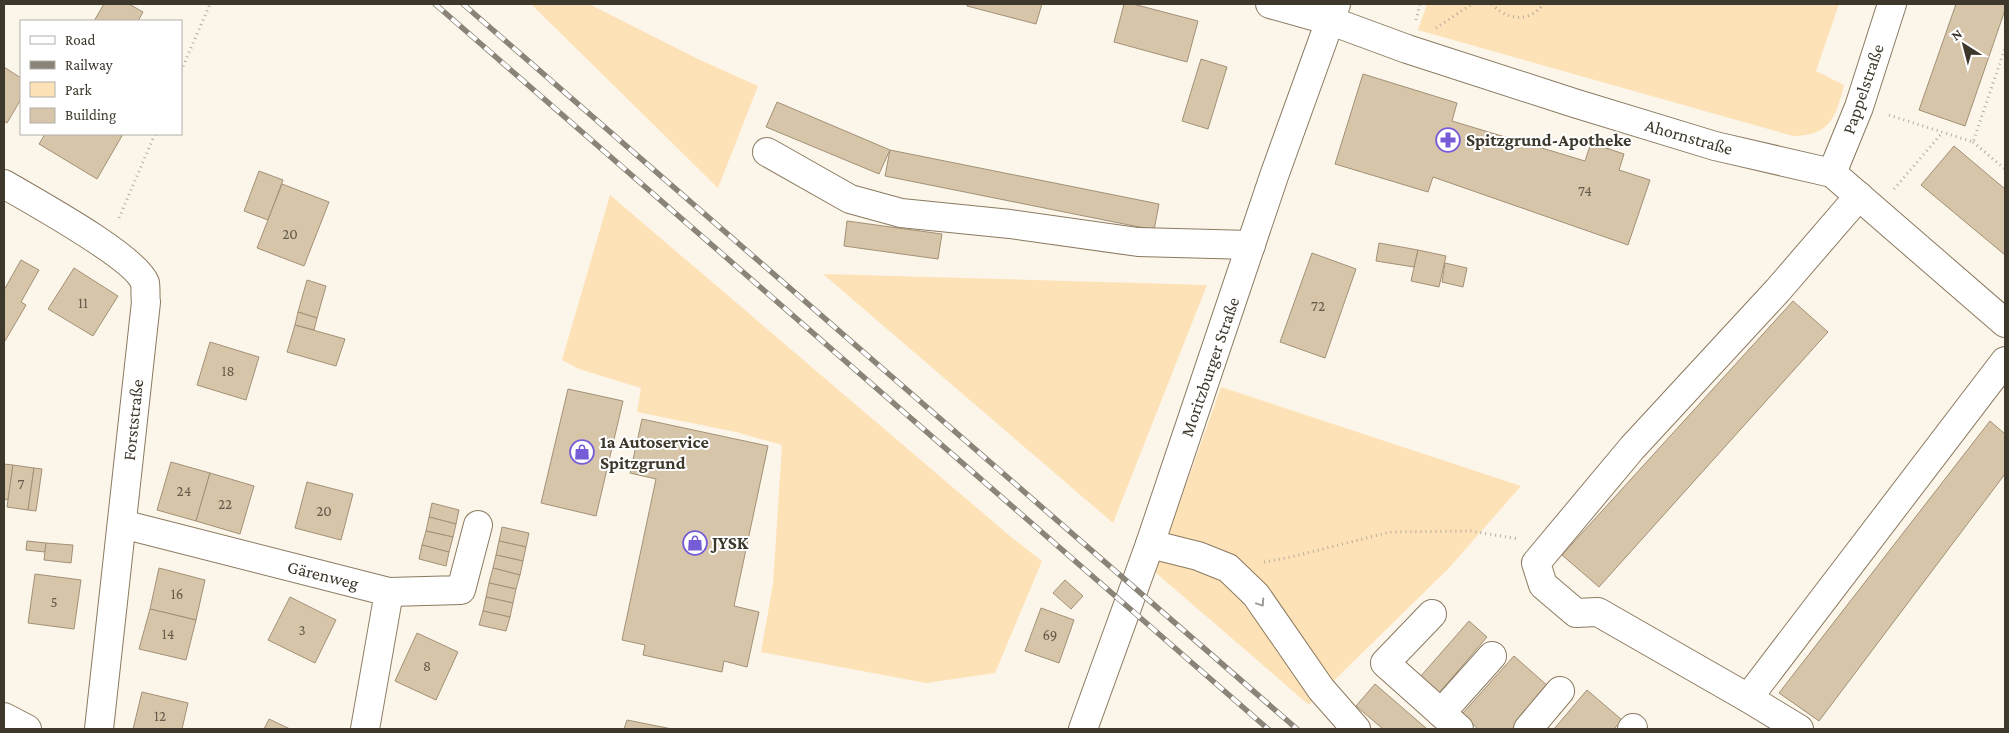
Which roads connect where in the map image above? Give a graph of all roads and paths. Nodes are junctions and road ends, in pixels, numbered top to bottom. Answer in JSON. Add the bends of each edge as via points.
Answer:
{"nodes":[{"id":1,"x":210,"y":4,"type":"edge"},
{"id":2,"x":1270,"y":4,"type":"edge"},
{"id":3,"x":1492,"y":4,"type":"edge"},
{"id":4,"x":1543,"y":4,"type":"edge"},
{"id":5,"x":1892,"y":4,"type":"edge"},
{"id":6,"x":1334,"y":12,"type":"edge"},
{"id":7,"x":2005,"y":48,"type":"edge"},
{"id":8,"x":182,"y":70,"type":"edge"},
{"id":9,"x":1859,"y":107,"type":"junction"},
{"id":10,"x":1942,"y":132,"type":"junction"},
{"id":11,"x":155,"y":135,"type":"edge"},
{"id":12,"x":1973,"y":142,"type":"junction"},
{"id":13,"x":767,"y":152,"type":"dead end"},
{"id":14,"x":2005,"y":169,"type":"edge"},
{"id":15,"x":1832,"y":173,"type":"junction"},
{"id":16,"x":4,"y":184,"type":"edge"},
{"id":17,"x":1867,"y":203,"type":"junction"},
{"id":18,"x":1251,"y":245,"type":"junction"},
{"id":19,"x":107,"y":247,"type":"junction"},
{"id":20,"x":2005,"y":323,"type":"edge"},
{"id":21,"x":2005,"y":361,"type":"edge"},
{"id":22,"x":122,"y":524,"type":"junction"},
{"id":23,"x":478,"y":526,"type":"dead end"},
{"id":24,"x":1496,"y":534,"type":"dead end"},
{"id":25,"x":1150,"y":544,"type":"junction"},
{"id":26,"x":1228,"y":568,"type":"junction"},
{"id":27,"x":388,"y":592,"type":"junction"},
{"id":28,"x":1432,"y":614,"type":"dead end"},
{"id":29,"x":1492,"y":656,"type":"dead end"},
{"id":30,"x":1560,"y":691,"type":"dead end"},
{"id":31,"x":1748,"y":698,"type":"junction"},
{"id":32,"x":4,"y":717,"type":"edge"},
{"id":33,"x":1450,"y":721,"type":"edge"},
{"id":34,"x":27,"y":729,"type":"edge"},
{"id":35,"x":99,"y":729,"type":"edge"},
{"id":36,"x":365,"y":729,"type":"edge"},
{"id":37,"x":1083,"y":729,"type":"edge"},
{"id":38,"x":1356,"y":729,"type":"edge"},
{"id":39,"x":1528,"y":729,"type":"edge"},
{"id":40,"x":1799,"y":729,"type":"edge"}],
"edges":[{"from":1,"to":8,"type":"path"},
{"from":2,"to":6,"type":"street","name":"Ahornstraße"},
{"from":3,"to":4,"type":"path","via":[[1500,13],[1517,18],[1532,15]]},
{"from":5,"to":9,"type":"street","name":"Pappelstraße"},
{"from":6,"to":15,"type":"street","name":"Ahornstraße","via":[[1407,49],[1574,103],[1715,146]]},
{"from":6,"to":18,"type":"street","name":"Moritzburger Straße"},
{"from":7,"to":12,"type":"path"},
{"from":9,"to":10,"type":"path"},
{"from":9,"to":15,"type":"street","name":"Pappelstraße"},
{"from":10,"to":12,"type":"path"},
{"from":10,"to":17,"type":"path"},
{"from":11,"to":19,"type":"path"},
{"from":12,"to":14,"type":"path"},
{"from":13,"to":18,"type":"street","via":[[850,199],[901,213],[1138,242]]},
{"from":15,"to":17,"type":"street","name":"Ahornstraße"},
{"from":16,"to":19,"type":"street","name":"Forststraße"},
{"from":17,"to":20,"type":"street","name":"Ahornstraße"},
{"from":17,"to":31,"type":"street","via":[[1778,290],[1632,448],[1536,563],[1543,586],[1576,613],[1598,612]]},
{"from":18,"to":25,"type":"street","name":"Moritzburger Straße"},
{"from":19,"to":22,"type":"street","name":"Forststraße","via":[[134,268],[144,283],[146,302]]},
{"from":21,"to":31,"type":"street"},
{"from":22,"to":27,"type":"street","name":"Gärenweg"},
{"from":22,"to":35,"type":"street","name":"Forststraße"},
{"from":23,"to":27,"type":"street","name":"Gärenweg","via":[[461,590]]},
{"from":24,"to":26,"type":"path","via":[[1472,531],[1390,532],[1291,557]]},
{"from":25,"to":26,"type":"street","via":[[1198,556]]},
{"from":25,"to":37,"type":"street","name":"Moritzburger Straße"},
{"from":26,"to":38,"type":"street","one_way":true,"via":[[1256,595],[1321,689]]},
{"from":27,"to":36,"type":"street"},
{"from":28,"to":33,"type":"street","via":[[1385,662]]},
{"from":29,"to":33,"type":"street"},
{"from":30,"to":39,"type":"street"},
{"from":31,"to":40,"type":"street"},
{"from":32,"to":34,"type":"street"}]}
